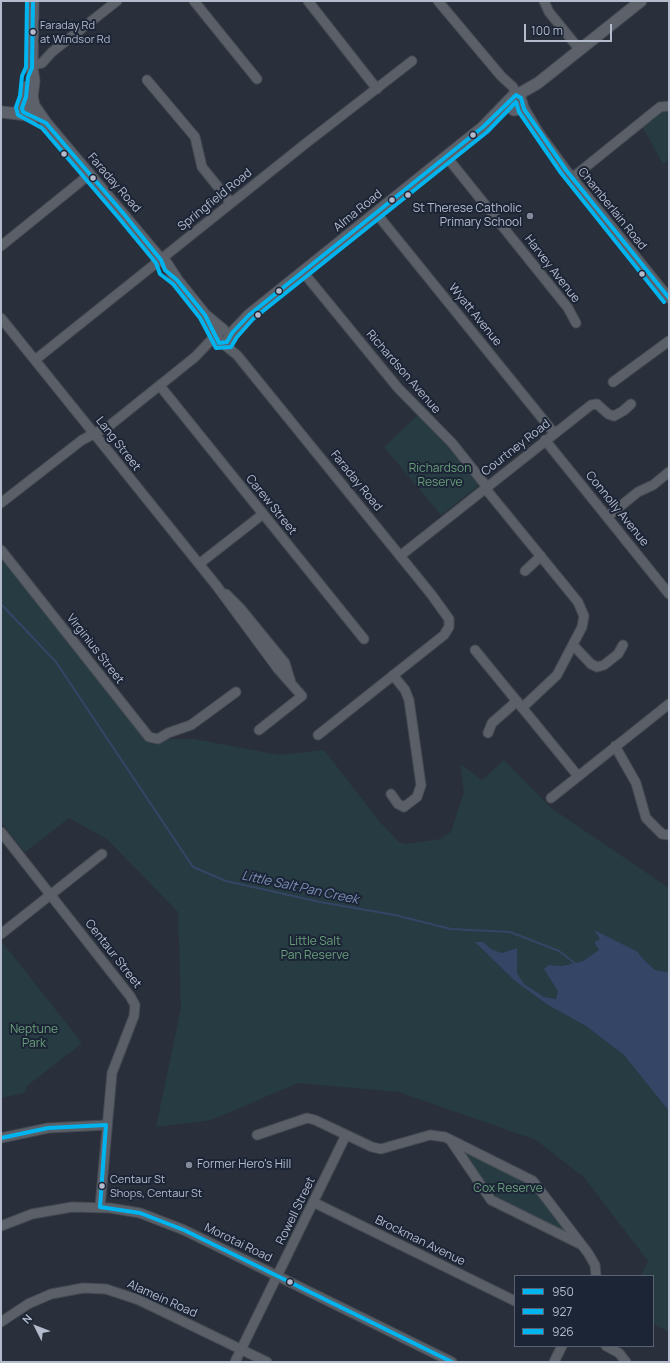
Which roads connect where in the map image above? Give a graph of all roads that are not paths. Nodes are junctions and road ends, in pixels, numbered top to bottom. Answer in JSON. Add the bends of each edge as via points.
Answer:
{"nodes":[{"id":1,"x":33,"y":1,"type":"edge"},
{"id":2,"x":116,"y":1,"type":"edge"},
{"id":3,"x":194,"y":1,"type":"edge"},
{"id":4,"x":308,"y":1,"type":"edge"},
{"id":5,"x":438,"y":1,"type":"edge"},
{"id":6,"x":544,"y":1,"type":"edge"},
{"id":7,"x":641,"y":1,"type":"edge"},
{"id":8,"x":580,"y":50,"type":"junction"},
{"id":9,"x":412,"y":61,"type":"dead end"},
{"id":10,"x":32,"y":63,"type":"junction"},
{"id":11,"x":147,"y":80,"type":"dead end"},
{"id":12,"x":256,"y":80,"type":"dead end"},
{"id":13,"x":378,"y":89,"type":"junction"},
{"id":14,"x":515,"y":102,"type":"junction"},
{"id":15,"x":669,"y":106,"type":"edge"},
{"id":16,"x":29,"y":108,"type":"junction"},
{"id":17,"x":2,"y":112,"type":"edge"},
{"id":18,"x":446,"y":156,"type":"junction"},
{"id":19,"x":90,"y":174,"type":"junction"},
{"id":20,"x":572,"y":178,"type":"junction"},
{"id":21,"x":231,"y":203,"type":"junction"},
{"id":22,"x":376,"y":212,"type":"junction"},
{"id":23,"x":1,"y":246,"type":"edge"},
{"id":24,"x":161,"y":260,"type":"junction"},
{"id":25,"x":303,"y":272,"type":"junction"},
{"id":26,"x":669,"y":298,"type":"edge"},
{"id":27,"x":1,"y":318,"type":"edge"},
{"id":28,"x":576,"y":323,"type":"dead end"},
{"id":29,"x":223,"y":336,"type":"junction"},
{"id":30,"x":669,"y":341,"type":"edge"},
{"id":31,"x":35,"y":360,"type":"junction"},
{"id":32,"x":613,"y":382,"type":"dead end"},
{"id":33,"x":160,"y":386,"type":"junction"},
{"id":34,"x":631,"y":404,"type":"dead end"},
{"id":35,"x":554,"y":433,"type":"junction"},
{"id":36,"x":94,"y":434,"type":"junction"},
{"id":37,"x":545,"y":440,"type":"junction"},
{"id":38,"x":669,"y":472,"type":"edge"},
{"id":39,"x":486,"y":487,"type":"junction"},
{"id":40,"x":1,"y":503,"type":"edge"},
{"id":41,"x":263,"y":514,"type":"junction"},
{"id":42,"x":607,"y":517,"type":"junction"},
{"id":43,"x":1,"y":550,"type":"edge"},
{"id":44,"x":400,"y":556,"type":"junction"},
{"id":45,"x":541,"y":556,"type":"junction"},
{"id":46,"x":199,"y":564,"type":"junction"},
{"id":47,"x":525,"y":571,"type":"dead end"},
{"id":48,"x":669,"y":594,"type":"edge"},
{"id":49,"x":364,"y":639,"type":"dead end"},
{"id":50,"x":573,"y":645,"type":"junction"},
{"id":51,"x":623,"y":645,"type":"dead end"},
{"id":52,"x":475,"y":650,"type":"dead end"},
{"id":53,"x":393,"y":675,"type":"junction"},
{"id":54,"x":236,"y":692,"type":"dead end"},
{"id":55,"x":520,"y":704,"type":"junction"},
{"id":56,"x":669,"y":704,"type":"edge"},
{"id":57,"x":259,"y":730,"type":"dead end"},
{"id":58,"x":488,"y":733,"type":"dead end"},
{"id":59,"x":318,"y":735,"type":"dead end"},
{"id":60,"x":615,"y":746,"type":"junction"},
{"id":61,"x":578,"y":776,"type":"junction"},
{"id":62,"x":391,"y":794,"type":"dead end"},
{"id":63,"x":550,"y":798,"type":"dead end"},
{"id":64,"x":1,"y":832,"type":"edge"},
{"id":65,"x":669,"y":835,"type":"edge"},
{"id":66,"x":102,"y":854,"type":"dead end"},
{"id":67,"x":51,"y":895,"type":"junction"},
{"id":68,"x":1,"y":934,"type":"edge"},
{"id":69,"x":106,"y":1125,"type":"junction"},
{"id":70,"x":258,"y":1135,"type":"dead end"},
{"id":71,"x":346,"y":1135,"type":"junction"},
{"id":72,"x":1,"y":1138,"type":"edge"},
{"id":73,"x":451,"y":1140,"type":"junction"},
{"id":74,"x":314,"y":1202,"type":"junction"},
{"id":75,"x":100,"y":1207,"type":"junction"},
{"id":76,"x":1,"y":1226,"type":"edge"},
{"id":77,"x":582,"y":1244,"type":"junction"},
{"id":78,"x":596,"y":1275,"type":"edge"},
{"id":79,"x":277,"y":1276,"type":"junction"},
{"id":80,"x":514,"y":1301,"type":"edge"},
{"id":81,"x":1,"y":1322,"type":"edge"},
{"id":82,"x":562,"y":1347,"type":"edge"},
{"id":83,"x":608,"y":1347,"type":"edge"},
{"id":84,"x":241,"y":1349,"type":"junction"},
{"id":85,"x":235,"y":1362,"type":"edge"},
{"id":86,"x":267,"y":1362,"type":"edge"},
{"id":87,"x":452,"y":1362,"type":"edge"},
{"id":88,"x":554,"y":1362,"type":"edge"},
{"id":89,"x":626,"y":1362,"type":"edge"}],
"edges":[{"from":1,"to":10,"type":"main road"},
{"from":2,"to":10,"type":"street","via":[[52,52]]},
{"from":3,"to":12,"type":"street"},
{"from":4,"to":13,"type":"street"},
{"from":5,"to":14,"type":"street","name":"Chamberlain Road","via":[[500,76]]},
{"from":6,"to":8,"type":"street"},
{"from":7,"to":8,"type":"main road","name":"Alma Road"},
{"from":8,"to":14,"type":"main road","name":"Alma Road"},
{"from":9,"to":13,"type":"street","name":"Springfield Road"},
{"from":10,"to":16,"type":"main road","via":[[28,77]]},
{"from":11,"to":21,"type":"street","via":[[195,137],[204,170]]},
{"from":13,"to":21,"type":"street","name":"Springfield Road"},
{"from":14,"to":18,"type":"main road","name":"Alma Road"},
{"from":14,"to":20,"type":"street","name":"Chamberlain Road"},
{"from":15,"to":20,"type":"street","via":[[660,107]]},
{"from":16,"to":17,"type":"main road","name":"Faraday Road"},
{"from":16,"to":19,"type":"main road","name":"Faraday Road","via":[[46,123]]},
{"from":18,"to":22,"type":"main road","name":"Alma Road"},
{"from":18,"to":28,"type":"street","name":"Harvey Avenue","via":[[568,308]]},
{"from":19,"to":23,"type":"street"},
{"from":19,"to":24,"type":"main road","name":"Faraday Road"},
{"from":20,"to":26,"type":"street","name":"Chamberlain Road"},
{"from":21,"to":24,"type":"street","name":"Springfield Road"},
{"from":22,"to":25,"type":"main road","name":"Alma Road"},
{"from":22,"to":35,"type":"street","name":"Wyatt Avenue"},
{"from":24,"to":29,"type":"main road","name":"Faraday Road","via":[[162,266],[177,280],[207,321]]},
{"from":24,"to":31,"type":"street","name":"Springfield Road"},
{"from":25,"to":29,"type":"main road","name":"Alma Road"},
{"from":25,"to":39,"type":"street","name":"Richardson Avenue","via":[[398,388],[452,443]]},
{"from":27,"to":31,"type":"street","name":"Lang Street"},
{"from":29,"to":33,"type":"street","name":"Alma Road"},
{"from":29,"to":44,"type":"street","name":"Faraday Road"},
{"from":30,"to":32,"type":"street"},
{"from":31,"to":36,"type":"street","name":"Lang Street"},
{"from":33,"to":36,"type":"street","name":"Alma Road","via":[[110,426]]},
{"from":33,"to":41,"type":"street","name":"Carew Street"},
{"from":34,"to":35,"type":"street","name":"Courtney Road","via":[[614,416],[597,404],[591,405]]},
{"from":35,"to":37,"type":"street","name":"Courtney Road"},
{"from":36,"to":40,"type":"street","name":"Alma Road","via":[[82,440]]},
{"from":36,"to":46,"type":"street","name":"Lang Street"},
{"from":37,"to":39,"type":"street","name":"Courtney Road"},
{"from":37,"to":42,"type":"street","name":"Connolly Avenue"},
{"from":38,"to":42,"type":"street","via":[[653,485],[638,492]]},
{"from":39,"to":44,"type":"street","name":"Courtney Road"},
{"from":39,"to":45,"type":"street","name":"Richardson Avenue"},
{"from":41,"to":46,"type":"street"},
{"from":41,"to":49,"type":"street","name":"Carew Street"},
{"from":42,"to":48,"type":"street","name":"Connolly Avenue"},
{"from":43,"to":54,"type":"street","name":"Virginius Street","via":[[149,737],[158,739],[193,723]]},
{"from":44,"to":53,"type":"street","name":"Faraday Road","via":[[446,614],[448,627],[444,635]]},
{"from":45,"to":47,"type":"street"},
{"from":45,"to":50,"type":"street","name":"Richardson Avenue","via":[[583,611],[584,621]]},
{"from":46,"to":57,"type":"street","name":"Lang Street","via":[[257,642],[302,696]]},
{"from":50,"to":51,"type":"street","via":[[597,667],[618,654]]},
{"from":50,"to":55,"type":"street","name":"Richardson Avenue","via":[[554,678]]},
{"from":52,"to":55,"type":"street"},
{"from":53,"to":59,"type":"street"},
{"from":53,"to":62,"type":"street","via":[[405,690],[409,700],[422,785],[417,797],[404,807],[398,804]]},
{"from":55,"to":58,"type":"street","name":"Richardson Avenue","via":[[492,723]]},
{"from":55,"to":61,"type":"street"},
{"from":56,"to":60,"type":"street"},
{"from":60,"to":61,"type":"street"},
{"from":60,"to":65,"type":"street","via":[[636,784],[646,818],[662,834]]},
{"from":61,"to":63,"type":"street"},
{"from":64,"to":67,"type":"street","name":"Centaur Street"},
{"from":66,"to":67,"type":"street"},
{"from":67,"to":68,"type":"street"},
{"from":67,"to":69,"type":"street","name":"Centaur Street","via":[[135,1005],[131,1023],[113,1068]]},
{"from":69,"to":72,"type":"street","via":[[48,1128]]},
{"from":69,"to":75,"type":"street","name":"Centaur Street"},
{"from":70,"to":71,"type":"street","via":[[307,1118]]},
{"from":71,"to":73,"type":"street","via":[[381,1149],[430,1135]]},
{"from":71,"to":74,"type":"street","name":"Rowell Street"},
{"from":73,"to":77,"type":"street","via":[[533,1181]]},
{"from":73,"to":77,"type":"street","via":[[491,1200]]},
{"from":74,"to":79,"type":"street","name":"Rowell Street"},
{"from":74,"to":80,"type":"street","name":"Brockman Avenue"},
{"from":75,"to":76,"type":"street","name":"Morotai Road","via":[[52,1210],[23,1217]]},
{"from":75,"to":79,"type":"street","name":"Morotai Road","via":[[129,1211],[162,1221]]},
{"from":77,"to":78,"type":"street","via":[[595,1266]]},
{"from":79,"to":84,"type":"street","name":"Rowell Street"},
{"from":79,"to":87,"type":"street","name":"Morotai Road"},
{"from":81,"to":84,"type":"street","name":"Alamein Road","via":[[28,1304],[51,1294],[83,1288],[106,1290],[139,1300]]},
{"from":82,"to":88,"type":"street"},
{"from":83,"to":89,"type":"street","via":[[619,1353]]},
{"from":84,"to":85,"type":"street","name":"Rowell Street"},
{"from":84,"to":86,"type":"street","name":"Alamein Road"}]}
